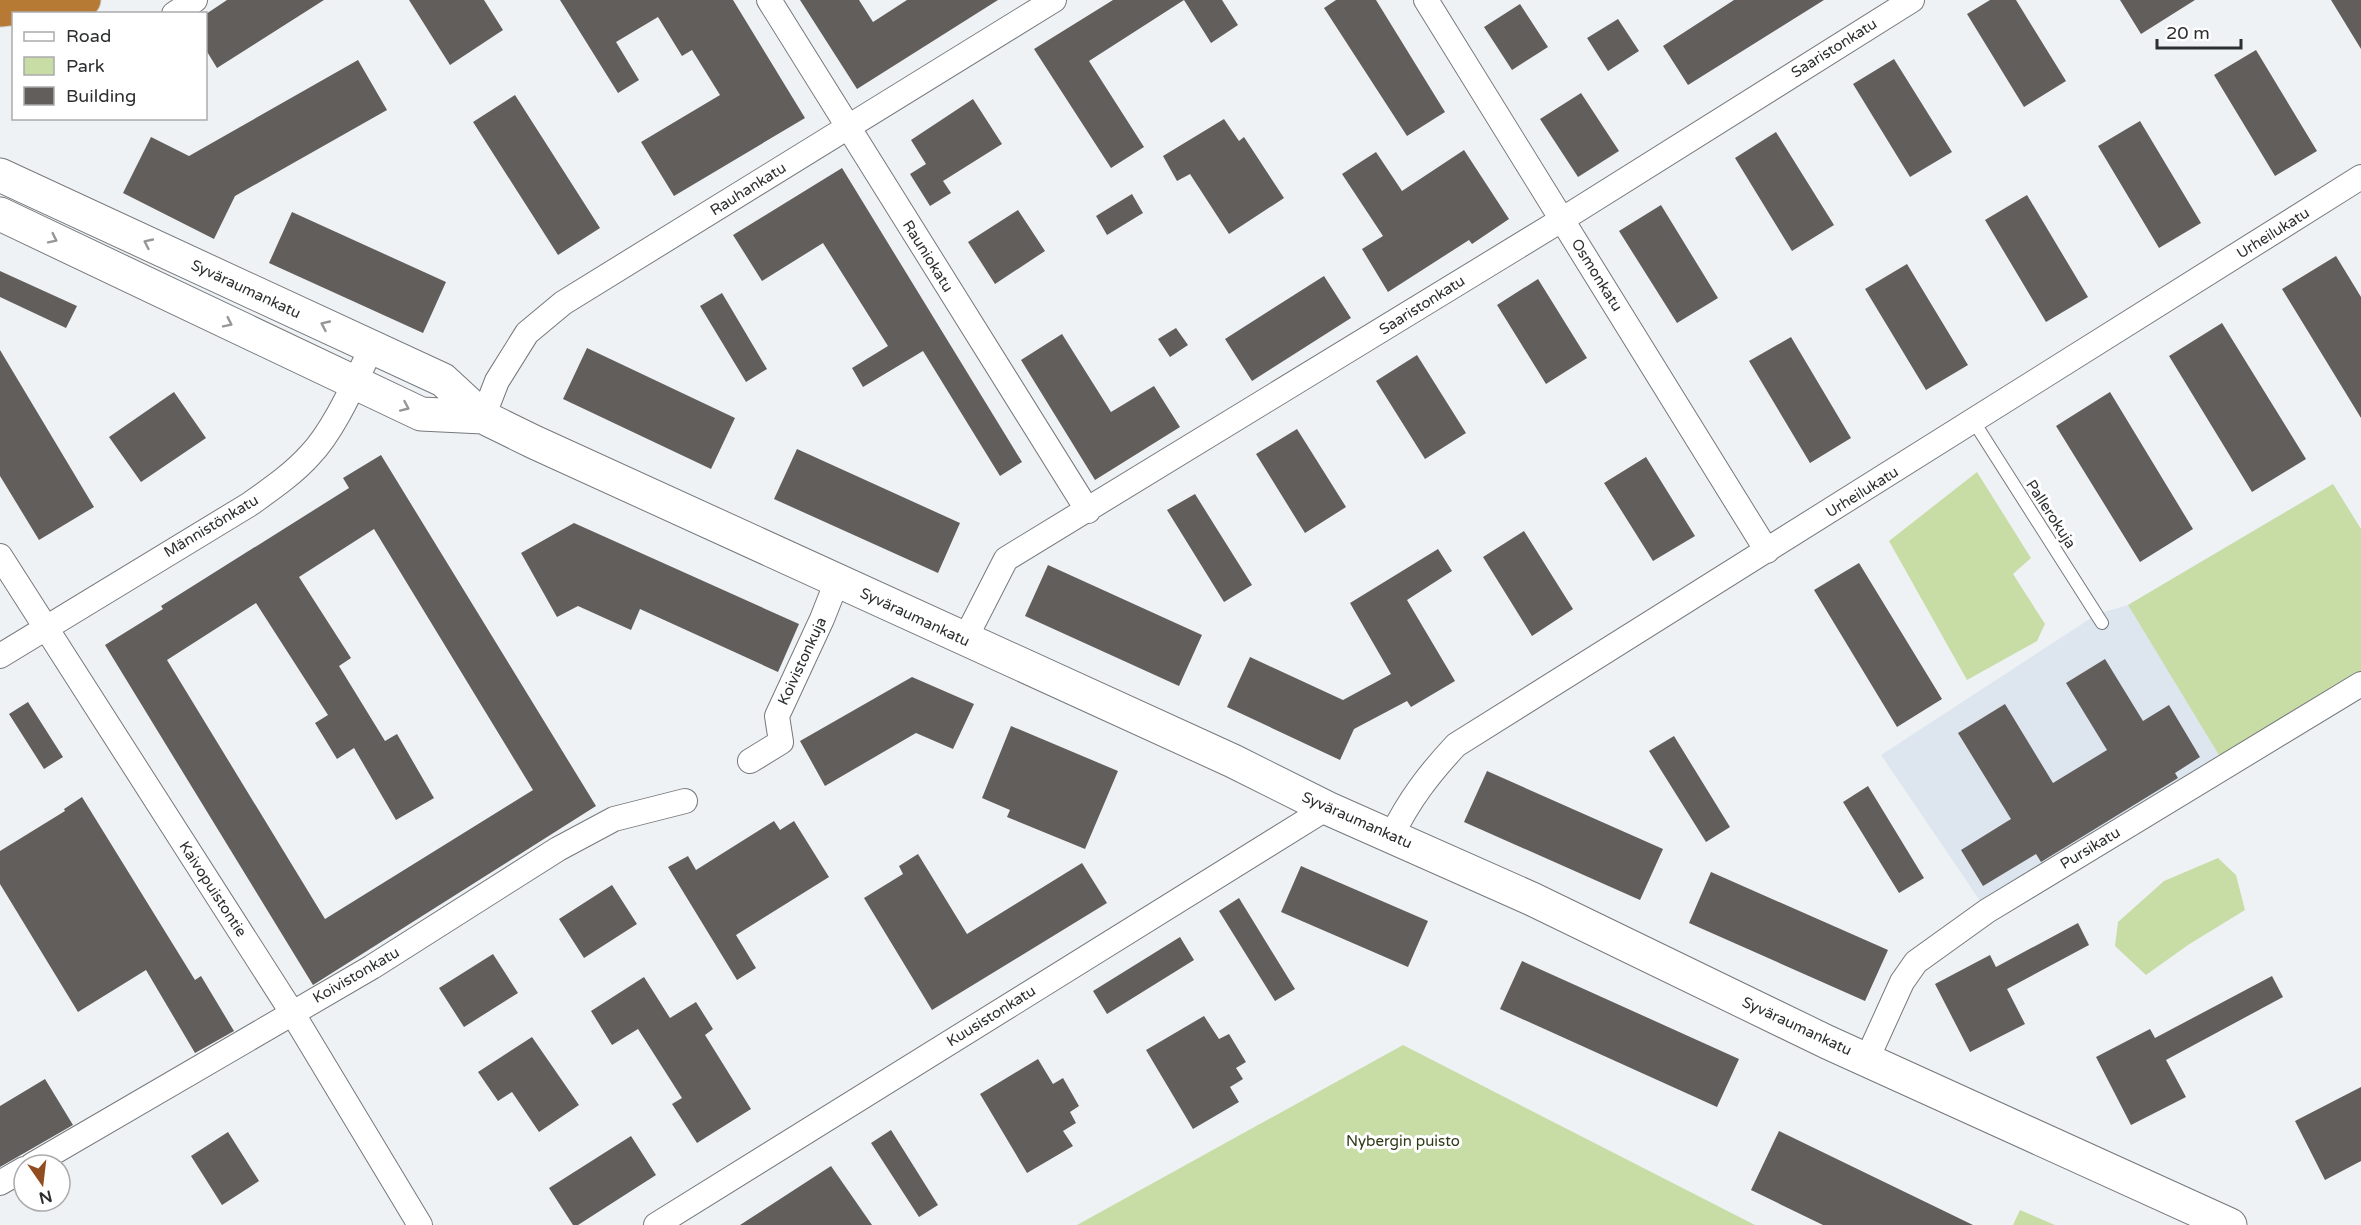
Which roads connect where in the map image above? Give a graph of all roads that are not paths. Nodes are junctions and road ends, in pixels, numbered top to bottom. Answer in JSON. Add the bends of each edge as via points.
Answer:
{"nodes":[{"id":1,"x":195,"y":0,"type":"edge"},
{"id":2,"x":769,"y":0,"type":"edge"},
{"id":3,"x":1054,"y":0,"type":"edge"},
{"id":4,"x":1426,"y":0,"type":"edge"},
{"id":5,"x":1912,"y":0,"type":"edge"},
{"id":6,"x":67,"y":6,"type":"edge"},
{"id":7,"x":0,"y":10,"type":"edge"},
{"id":8,"x":177,"y":12,"type":"edge"},
{"id":9,"x":849,"y":128,"type":"junction"},
{"id":10,"x":0,"y":175,"type":"edge"},
{"id":11,"x":2361,"y":177,"type":"edge"},
{"id":12,"x":0,"y":214,"type":"edge"},
{"id":13,"x":1563,"y":219,"type":"junction"},
{"id":14,"x":372,"y":347,"type":"junction"},
{"id":15,"x":354,"y":384,"type":"junction"},
{"id":16,"x":483,"y":417,"type":"junction"},
{"id":17,"x":1974,"y":422,"type":"junction"},
{"id":18,"x":1088,"y":511,"type":"junction"},
{"id":19,"x":1767,"y":551,"type":"junction"},
{"id":20,"x":0,"y":556,"type":"edge"},
{"id":21,"x":837,"y":581,"type":"junction"},
{"id":22,"x":2102,"y":623,"type":"dead end"},
{"id":23,"x":45,"y":627,"type":"junction"},
{"id":24,"x":964,"y":639,"type":"junction"},
{"id":25,"x":0,"y":656,"type":"edge"},
{"id":26,"x":2361,"y":684,"type":"edge"},
{"id":27,"x":750,"y":761,"type":"dead end"},
{"id":28,"x":686,"y":801,"type":"dead end"},
{"id":29,"x":1327,"y":808,"type":"junction"},
{"id":30,"x":1392,"y":835,"type":"junction"},
{"id":31,"x":293,"y":1014,"type":"junction"},
{"id":32,"x":1867,"y":1059,"type":"junction"},
{"id":33,"x":53,"y":1153,"type":"edge"},
{"id":34,"x":420,"y":1225,"type":"edge"},
{"id":35,"x":656,"y":1225,"type":"edge"},
{"id":36,"x":2230,"y":1225,"type":"edge"}],
"edges":[{"from":1,"to":8,"type":"street"},
{"from":2,"to":9,"type":"street","name":"Rauniokatu"},
{"from":3,"to":9,"type":"street","name":"Rauhankatu"},
{"from":4,"to":13,"type":"street","name":"Osmonkatu"},
{"from":5,"to":13,"type":"street","name":"Saaristonkatu"},
{"from":6,"to":7,"type":"highway"},
{"from":9,"to":16,"type":"street","name":"Rauhankatu","via":[[563,303],[527,333],[497,381]]},
{"from":9,"to":18,"type":"street","name":"Rauniokatu"},
{"from":14,"to":10,"type":"main road","name":"Syväraumankatu","one_way":true},
{"from":11,"to":17,"type":"street","name":"Urheilukatu"},
{"from":12,"to":15,"type":"main road","name":"Syväraumankatu","one_way":true},
{"from":13,"to":18,"type":"street","name":"Saaristonkatu"},
{"from":13,"to":19,"type":"street","name":"Osmonkatu"},
{"from":14,"to":15,"type":"street","name":"Männistönkatu"},
{"from":14,"to":16,"type":"main road","name":"Syväraumankatu","via":[[443,380]]},
{"from":15,"to":16,"type":"main road","name":"Syväraumankatu","one_way":true,"via":[[421,414]]},
{"from":15,"to":23,"type":"street","name":"Männistönkatu","via":[[312,453],[285,478],[250,504]]},
{"from":16,"to":21,"type":"main road","name":"Syväraumankatu"},
{"from":17,"to":19,"type":"street","name":"Urheilukatu"},
{"from":17,"to":22,"type":"lane","name":"Pallerokuja"},
{"from":18,"to":24,"type":"street","name":"Saaristonkatu","via":[[1006,559]]},
{"from":19,"to":30,"type":"street","name":"Urheilukatu","via":[[1456,745],[1408,802]]},
{"from":20,"to":23,"type":"street","name":"Kaivopuistontie"},
{"from":21,"to":24,"type":"main road","name":"Syväraumankatu"},
{"from":21,"to":27,"type":"street","name":"Koivistonkuja","via":[[777,716],[781,742]]},
{"from":23,"to":25,"type":"street","name":"Männistönkatu"},
{"from":23,"to":31,"type":"street","name":"Kaivopuistontie"},
{"from":24,"to":29,"type":"main road","name":"Syväraumankatu"},
{"from":26,"to":32,"type":"street","name":"Pursikatu","via":[[1987,911],[1916,962],[1902,982]]},
{"from":28,"to":31,"type":"street","name":"Koivistonkatu","via":[[614,819],[558,849]]},
{"from":29,"to":30,"type":"main road","name":"Syväraumankatu"},
{"from":29,"to":35,"type":"street","name":"Kuusistonkatu"},
{"from":30,"to":32,"type":"main road","name":"Syväraumankatu"},
{"from":31,"to":33,"type":"street","name":"Koivistonkatu"},
{"from":31,"to":34,"type":"street","name":"Kaivopuistontie"},
{"from":32,"to":36,"type":"main road","name":"Syväraumankatu"}]}
